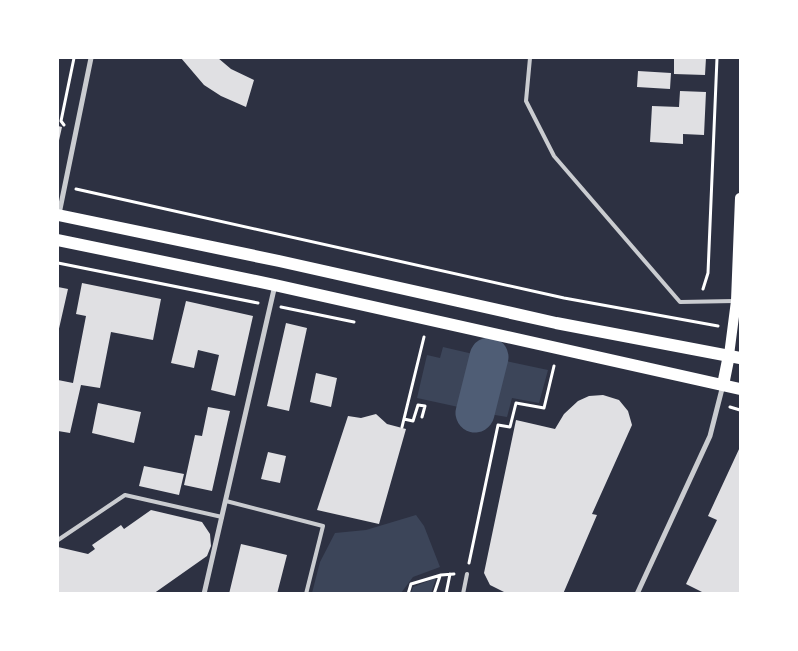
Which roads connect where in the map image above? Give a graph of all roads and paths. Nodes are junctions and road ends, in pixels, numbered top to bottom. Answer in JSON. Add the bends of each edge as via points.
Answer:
{"nodes":[{"id":1,"x":74,"y":58,"type":"edge"},
{"id":2,"x":91,"y":58,"type":"edge"},
{"id":3,"x":530,"y":58,"type":"edge"},
{"id":4,"x":717,"y":58,"type":"edge"},
{"id":5,"x":61,"y":121,"type":"dead end"},
{"id":6,"x":65,"y":187,"type":"junction"},
{"id":7,"x":740,"y":198,"type":"edge"},
{"id":8,"x":58,"y":215,"type":"edge"},
{"id":9,"x":58,"y":240,"type":"edge"},
{"id":10,"x":58,"y":263,"type":"edge"},
{"id":11,"x":275,"y":285,"type":"junction"},
{"id":12,"x":700,"y":301,"type":"junction"},
{"id":13,"x":736,"y":301,"type":"junction"},
{"id":14,"x":271,"y":305,"type":"junction"},
{"id":15,"x":684,"y":320,"type":"junction"},
{"id":16,"x":357,"y":323,"type":"dead end"},
{"id":17,"x":734,"y":328,"type":"junction"},
{"id":18,"x":414,"y":335,"type":"dead end"},
{"id":19,"x":424,"y":336,"type":"junction"},
{"id":20,"x":431,"y":338,"type":"dead end"},
{"id":21,"x":735,"y":357,"type":"edge"},
{"id":22,"x":554,"y":366,"type":"dead end"},
{"id":23,"x":723,"y":384,"type":"junction"},
{"id":24,"x":740,"y":388,"type":"edge"},
{"id":25,"x":422,"y":417,"type":"dead end"},
{"id":26,"x":404,"y":419,"type":"junction"},
{"id":27,"x":402,"y":428,"type":"dead end"},
{"id":28,"x":226,"y":501,"type":"junction"},
{"id":29,"x":222,"y":517,"type":"junction"},
{"id":30,"x":58,"y":540,"type":"edge"},
{"id":31,"x":450,"y":574,"type":"junction"},
{"id":32,"x":467,"y":574,"type":"junction"},
{"id":33,"x":441,"y":575,"type":"junction"},
{"id":34,"x":204,"y":594,"type":"edge"},
{"id":35,"x":306,"y":594,"type":"edge"},
{"id":36,"x":408,"y":594,"type":"edge"},
{"id":37,"x":434,"y":594,"type":"edge"},
{"id":38,"x":446,"y":594,"type":"edge"},
{"id":39,"x":463,"y":594,"type":"edge"},
{"id":40,"x":637,"y":594,"type":"edge"}],
"edges":[{"from":1,"to":5,"type":"path"},
{"from":2,"to":6,"type":"street"},
{"from":3,"to":12,"type":"lane","via":[[526,101],[554,156],[680,302]]},
{"from":4,"to":12,"type":"path","via":[[708,272]]},
{"from":6,"to":8,"type":"street"},
{"from":6,"to":15,"type":"path","via":[[564,298]]},
{"from":7,"to":13,"type":"main road"},
{"from":8,"to":21,"type":"main road","via":[[556,323]]},
{"from":9,"to":11,"type":"main road"},
{"from":10,"to":14,"type":"path"},
{"from":11,"to":14,"type":"street"},
{"from":11,"to":23,"type":"main road"},
{"from":12,"to":13,"type":"lane"},
{"from":12,"to":15,"type":"path"},
{"from":13,"to":17,"type":"main road"},
{"from":14,"to":16,"type":"path"},
{"from":14,"to":28,"type":"street"},
{"from":15,"to":17,"type":"path"},
{"from":17,"to":21,"type":"main road"},
{"from":18,"to":19,"type":"path"},
{"from":19,"to":20,"type":"path"},
{"from":19,"to":26,"type":"path"},
{"from":21,"to":23,"type":"main road"},
{"from":22,"to":32,"type":"path","via":[[544,408],[516,403],[510,427],[498,425]]},
{"from":23,"to":24,"type":"main road"},
{"from":23,"to":40,"type":"street","via":[[710,436]]},
{"from":25,"to":26,"type":"path","via":[[425,406],[418,405],[414,421]]},
{"from":26,"to":27,"type":"path"},
{"from":28,"to":29,"type":"street"},
{"from":28,"to":35,"type":"lane","via":[[323,526]]},
{"from":29,"to":30,"type":"lane","via":[[125,495]]},
{"from":29,"to":34,"type":"street"},
{"from":31,"to":32,"type":"path"},
{"from":31,"to":33,"type":"path"},
{"from":31,"to":38,"type":"path"},
{"from":32,"to":39,"type":"lane"},
{"from":33,"to":36,"type":"path","via":[[411,584]]},
{"from":33,"to":37,"type":"path"}]}
